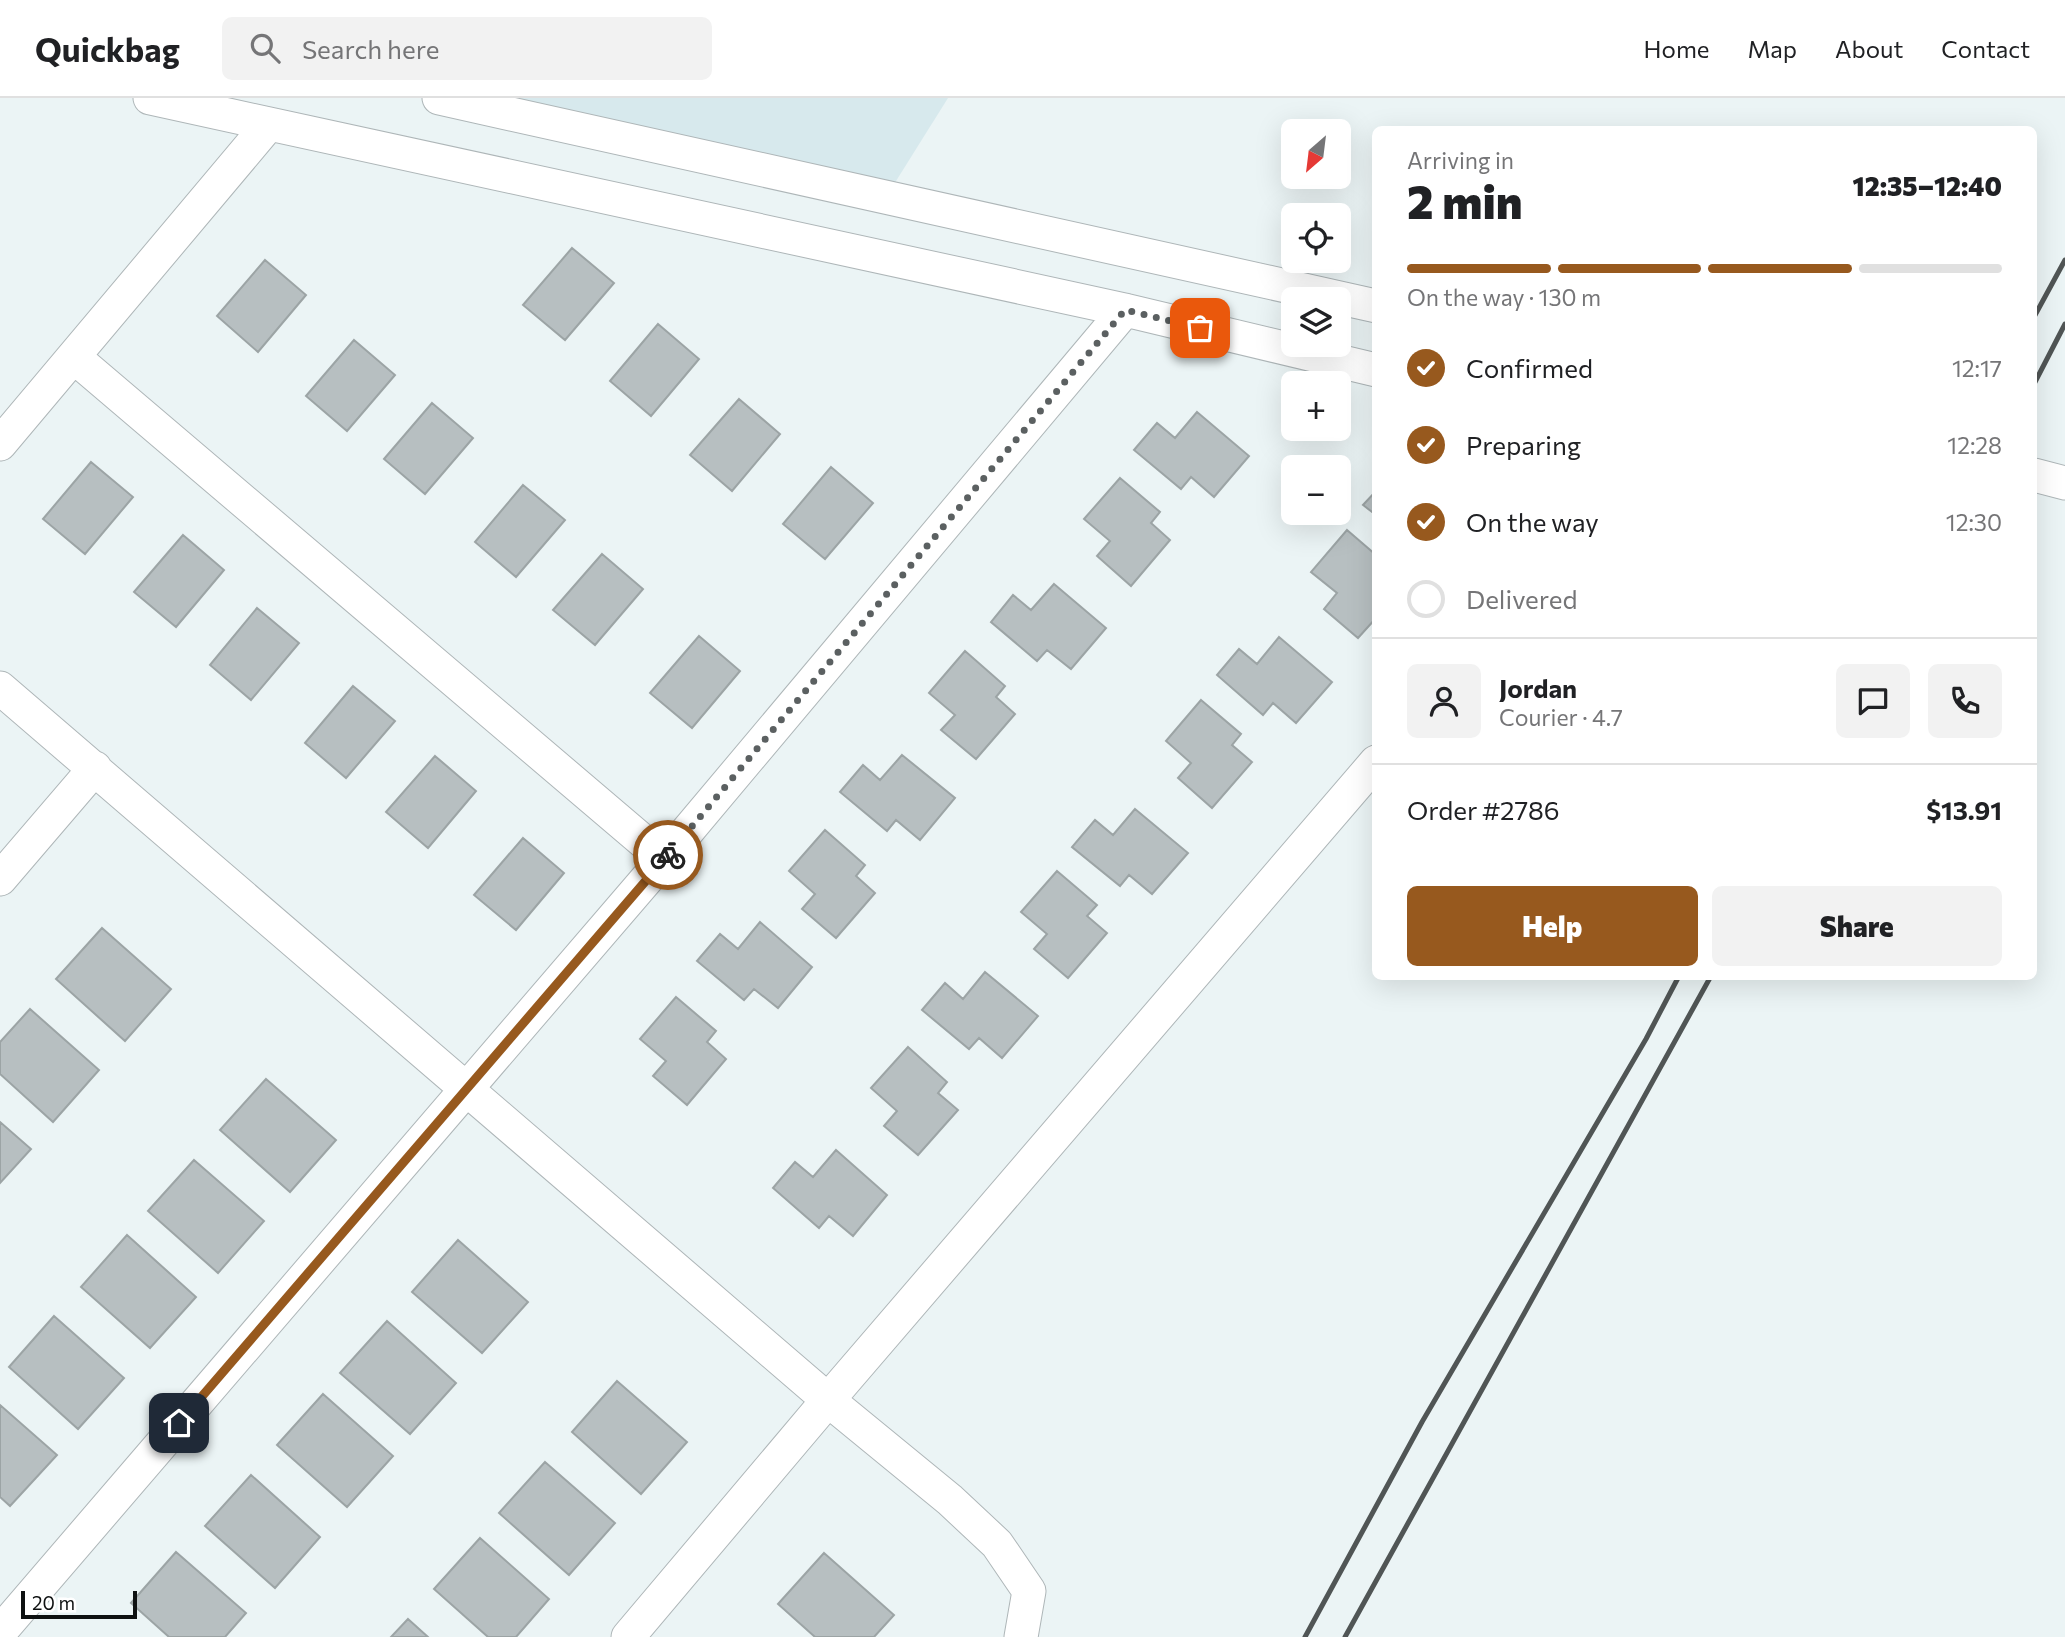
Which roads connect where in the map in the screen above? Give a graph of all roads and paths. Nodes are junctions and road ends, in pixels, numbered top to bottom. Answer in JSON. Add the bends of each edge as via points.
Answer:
{"nodes":[{"id":1,"x":150,"y":98,"type":"edge"},
{"id":2,"x":439,"y":98,"type":"edge"},
{"id":3,"x":269,"y":124,"type":"junction"},
{"id":4,"x":1372,"y":305,"type":"edge"},
{"id":5,"x":1125,"y":310,"type":"junction"},
{"id":6,"x":74,"y":357,"type":"junction"},
{"id":7,"x":1372,"y":369,"type":"edge"},
{"id":8,"x":0,"y":444,"type":"edge"},
{"id":9,"x":2037,"y":476,"type":"edge"},
{"id":10,"x":2065,"y":482,"type":"edge"},
{"id":11,"x":0,"y":688,"type":"edge"},
{"id":12,"x":1372,"y":767,"type":"edge"},
{"id":13,"x":95,"y":768,"type":"junction"},
{"id":14,"x":664,"y":859,"type":"junction"},
{"id":15,"x":0,"y":879,"type":"edge"},
{"id":16,"x":467,"y":1090,"type":"junction"},
{"id":17,"x":828,"y":1400,"type":"junction"},
{"id":18,"x":0,"y":1632,"type":"edge"},
{"id":19,"x":628,"y":1637,"type":"edge"},
{"id":20,"x":1021,"y":1637,"type":"edge"}],
"edges":[{"from":1,"to":3,"type":"street"},
{"from":2,"to":4,"type":"street"},
{"from":3,"to":5,"type":"street"},
{"from":3,"to":6,"type":"street"},
{"from":5,"to":7,"type":"street"},
{"from":5,"to":14,"type":"street"},
{"from":6,"to":8,"type":"street"},
{"from":6,"to":14,"type":"street"},
{"from":9,"to":10,"type":"street"},
{"from":11,"to":13,"type":"street"},
{"from":12,"to":17,"type":"street"},
{"from":13,"to":15,"type":"street"},
{"from":13,"to":16,"type":"street"},
{"from":14,"to":16,"type":"street"},
{"from":16,"to":17,"type":"street"},
{"from":16,"to":18,"type":"street"},
{"from":17,"to":19,"type":"street"},
{"from":17,"to":20,"type":"street","via":[[997,1544],[1029,1591]]}]}
